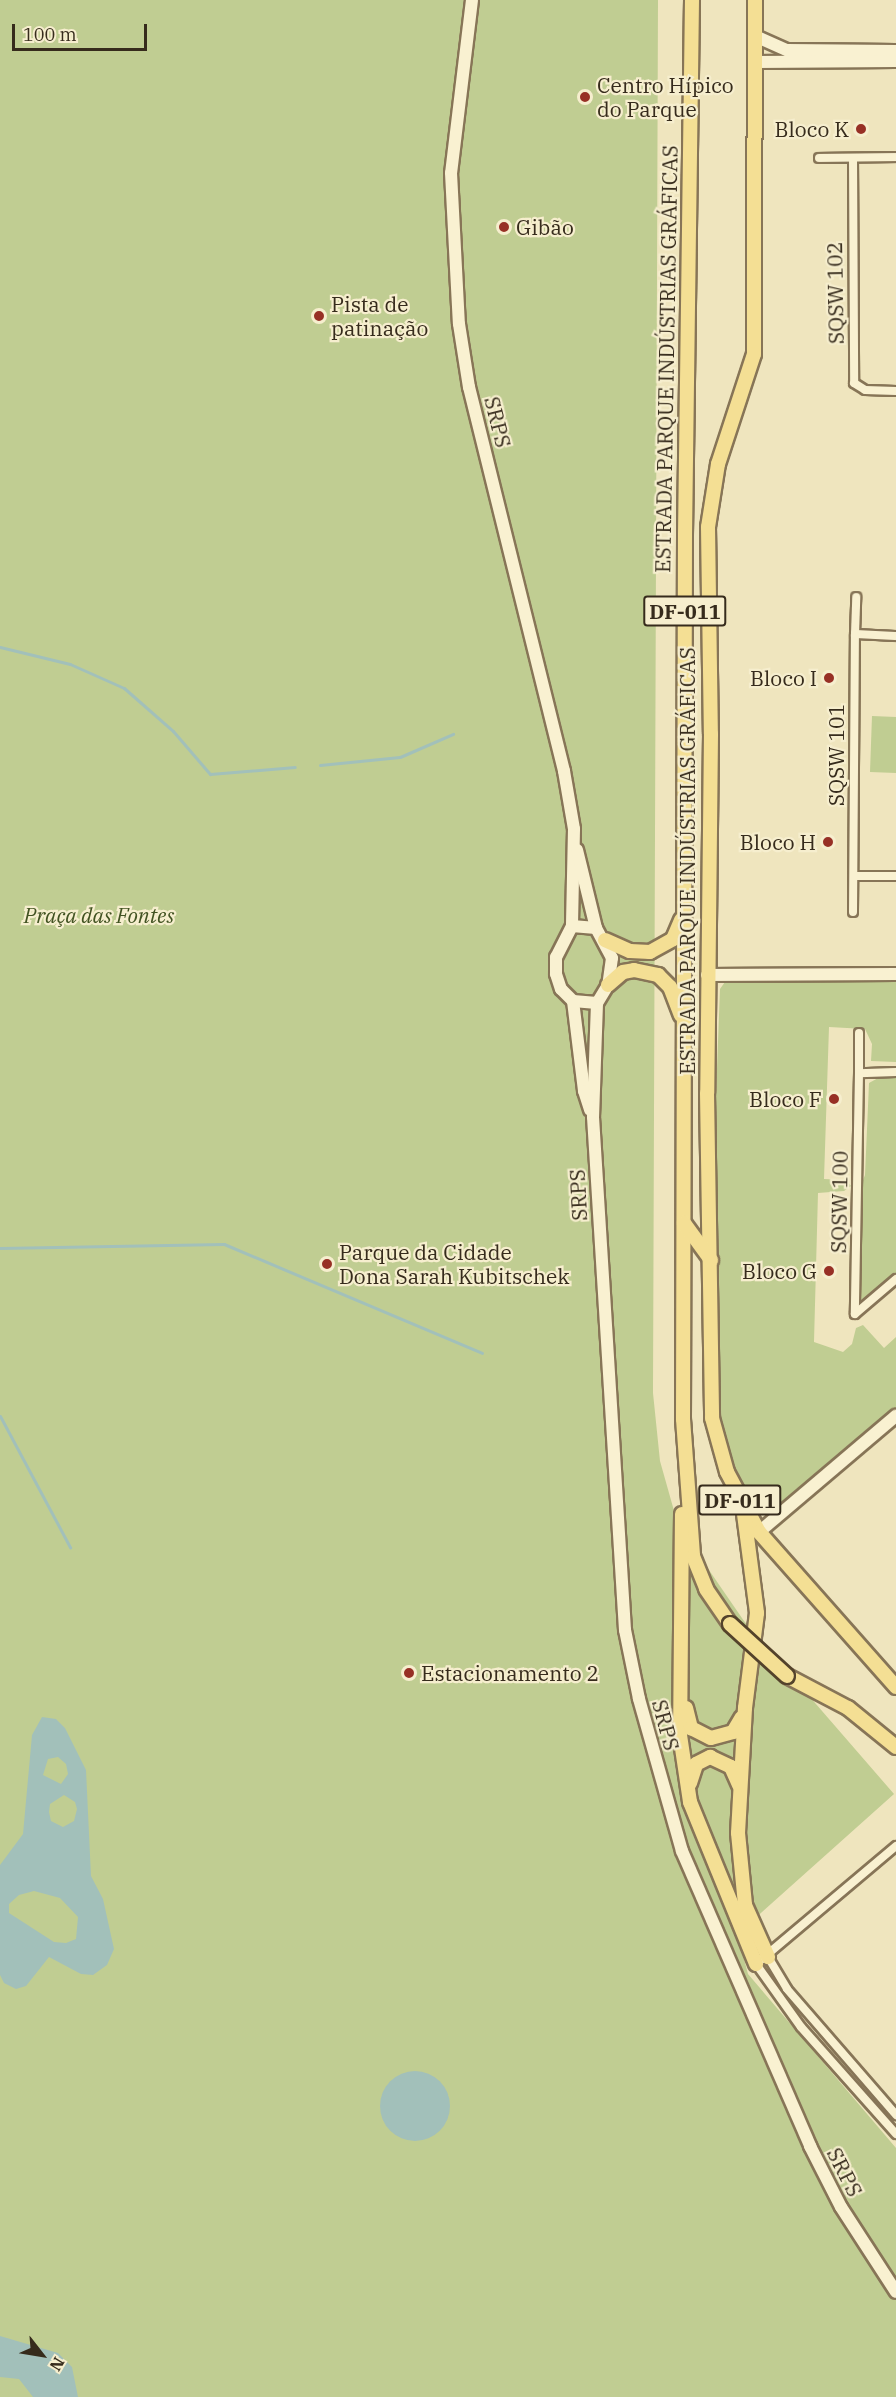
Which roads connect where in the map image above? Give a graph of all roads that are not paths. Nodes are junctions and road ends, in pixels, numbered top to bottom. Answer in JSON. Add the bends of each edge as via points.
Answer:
{"nodes":[{"id":1,"x":472,"y":0,"type":"edge"},
{"id":2,"x":692,"y":0,"type":"edge"},
{"id":3,"x":754,"y":0,"type":"edge"},
{"id":4,"x":756,"y":36,"type":"junction"},
{"id":5,"x":896,"y":51,"type":"edge"},
{"id":6,"x":818,"y":56,"type":"junction"},
{"id":7,"x":896,"y":61,"type":"edge"},
{"id":8,"x":756,"y":63,"type":"junction"},
{"id":9,"x":896,"y":157,"type":"edge"},
{"id":10,"x":819,"y":158,"type":"dead end"},
{"id":11,"x":853,"y":158,"type":"junction"},
{"id":12,"x":896,"y":391,"type":"edge"},
{"id":13,"x":856,"y":597,"type":"dead end"},
{"id":14,"x":855,"y":634,"type":"junction"},
{"id":15,"x":896,"y":636,"type":"edge"},
{"id":16,"x":575,"y":846,"type":"junction"},
{"id":17,"x":854,"y":876,"type":"junction"},
{"id":18,"x":896,"y":876,"type":"edge"},
{"id":19,"x":685,"y":900,"type":"junction"},
{"id":20,"x":853,"y":912,"type":"dead end"},
{"id":21,"x":572,"y":926,"type":"junction"},
{"id":22,"x":596,"y":928,"type":"junction"},
{"id":23,"x":605,"y":940,"type":"junction"},
{"id":24,"x":896,"y":974,"type":"edge"},
{"id":25,"x":708,"y":975,"type":"junction"},
{"id":26,"x":609,"y":985,"type":"junction"},
{"id":27,"x":573,"y":1001,"type":"junction"},
{"id":28,"x":597,"y":1003,"type":"junction"},
{"id":29,"x":684,"y":1029,"type":"junction"},
{"id":30,"x":859,"y":1033,"type":"dead end"},
{"id":31,"x":896,"y":1072,"type":"edge"},
{"id":32,"x":860,"y":1073,"type":"junction"},
{"id":33,"x":593,"y":1117,"type":"junction"},
{"id":34,"x":684,"y":1223,"type":"junction"},
{"id":35,"x":711,"y":1262,"type":"junction"},
{"id":36,"x":896,"y":1279,"type":"edge"},
{"id":37,"x":896,"y":1416,"type":"edge"},
{"id":38,"x":683,"y":1419,"type":"junction"},
{"id":39,"x":743,"y":1507,"type":"junction"},
{"id":40,"x":759,"y":1532,"type":"junction"},
{"id":41,"x":682,"y":1670,"type":"junction"},
{"id":42,"x":896,"y":1687,"type":"edge"},
{"id":43,"x":746,"y":1708,"type":"junction"},
{"id":44,"x":896,"y":1747,"type":"edge"},
{"id":45,"x":740,"y":1787,"type":"junction"},
{"id":46,"x":690,"y":1802,"type":"junction"},
{"id":47,"x":896,"y":1846,"type":"edge"},
{"id":48,"x":762,"y":1960,"type":"junction"},
{"id":49,"x":896,"y":2115,"type":"edge"},
{"id":50,"x":896,"y":2134,"type":"edge"},
{"id":51,"x":896,"y":2292,"type":"edge"}],
"edges":[{"from":1,"to":16,"type":"main road","name":"SRPS","via":[[451,173],[459,324],[469,387],[564,771]]},
{"from":2,"to":19,"type":"main road","name":"ESTRADA PARQUE INDÚSTRIAS GRÁFICAS","number":"DF-011"},
{"from":3,"to":4,"type":"main road","name":"ESTRADA PARQUE INDÚSTRIAS GRÁFICAS","number":"DF-011"},
{"from":4,"to":6,"type":"main road","via":[[787,50]]},
{"from":4,"to":8,"type":"main road","name":"ESTRADA PARQUE INDÚSTRIAS GRÁFICAS","number":"DF-011"},
{"from":5,"to":6,"type":"main road"},
{"from":6,"to":7,"type":"main road"},
{"from":6,"to":8,"type":"main road"},
{"from":8,"to":25,"type":"main road","name":"ESTRADA PARQUE INDÚSTRIAS GRÁFICAS","number":"DF-011","via":[[754,354],[718,464],[708,527]]},
{"from":9,"to":11,"type":"street"},
{"from":10,"to":11,"type":"street"},
{"from":11,"to":12,"type":"street","name":"SQSW 102","via":[[854,383],[865,390]]},
{"from":13,"to":14,"type":"street","name":"SQSW 101"},
{"from":14,"to":15,"type":"street"},
{"from":14,"to":17,"type":"street","name":"SQSW 101"},
{"from":16,"to":21,"type":"main road","name":"SRPS"},
{"from":16,"to":22,"type":"main road","name":"SRPS"},
{"from":17,"to":18,"type":"street"},
{"from":17,"to":20,"type":"street","name":"SQSW 101"},
{"from":19,"to":23,"type":"main road","via":[[677,932],[658,950],[630,951]]},
{"from":19,"to":29,"type":"main road","name":"ESTRADA PARQUE INDÚSTRIAS GRÁFICAS","number":"DF-011"},
{"from":21,"to":22,"type":"main road"},
{"from":21,"to":27,"type":"main road","name":"SRPS","via":[[556,957],[556,974],[561,989]]},
{"from":22,"to":23,"type":"main road","name":"SRPS"},
{"from":23,"to":26,"type":"main road","name":"SRPS","via":[[612,958]]},
{"from":24,"to":25,"type":"main road"},
{"from":25,"to":35,"type":"main road","name":"ESTRADA PARQUE INDÚSTRIAS GRÁFICAS","number":"DF-011"},
{"from":26,"to":28,"type":"main road","name":"SRPS"},
{"from":26,"to":29,"type":"main road","via":[[623,972],[658,975],[678,1004]]},
{"from":27,"to":28,"type":"main road"},
{"from":27,"to":33,"type":"main road","name":"SRPS","via":[[584,1091]]},
{"from":28,"to":33,"type":"main road","name":"SRPS"},
{"from":29,"to":34,"type":"main road","name":"ESTRADA PARQUE INDÚSTRIAS GRÁFICAS","number":"DF-011"},
{"from":30,"to":32,"type":"street"},
{"from":31,"to":32,"type":"street"},
{"from":32,"to":36,"type":"street","name":"SQSW 100","via":[[855,1314]]},
{"from":33,"to":51,"type":"main road","name":"SRPS","via":[[625,1630],[644,1722],[682,1851],[810,2146],[841,2207]]},
{"from":34,"to":35,"type":"main road"},
{"from":34,"to":38,"type":"main road","name":"ESTRADA PARQUE INDÚSTRIAS GRÁFICAS","number":"DF-011"},
{"from":35,"to":39,"type":"main road","name":"ESTRADA PARQUE INDÚSTRIAS GRÁFICAS","number":"DF-011","via":[[712,1418],[719,1451]]},
{"from":37,"to":40,"type":"main road"},
{"from":38,"to":41,"type":"main road"},
{"from":38,"to":44,"type":"main road","name":"ESTRADA PARQUE INDÚSTRIAS GRÁFICAS","number":"DF-011","bridge":true,"via":[[693,1556],[706,1589],[730,1624],[787,1676],[848,1708]]},
{"from":39,"to":40,"type":"main road","name":"ESTRADA PARQUE INDÚSTRIAS GRÁFICAS","number":"DF-011"},
{"from":39,"to":43,"type":"main road","via":[[757,1604]]},
{"from":40,"to":42,"type":"main road","name":"ESTRADA PARQUE INDÚSTRIAS GRÁFICAS","number":"DF-011"},
{"from":41,"to":43,"type":"main road","via":[[687,1719],[698,1734],[711,1738],[727,1736],[737,1728]]},
{"from":41,"to":46,"type":"main road","via":[[680,1735]]},
{"from":43,"to":45,"type":"main road"},
{"from":45,"to":46,"type":"main road","via":[[730,1767],[710,1757],[696,1764],[691,1772]]},
{"from":45,"to":48,"type":"main road","via":[[738,1833],[745,1905]]},
{"from":46,"to":48,"type":"main road"},
{"from":47,"to":48,"type":"street"},
{"from":48,"to":49,"type":"street"},
{"from":48,"to":50,"type":"street","via":[[795,2020]]}]}
